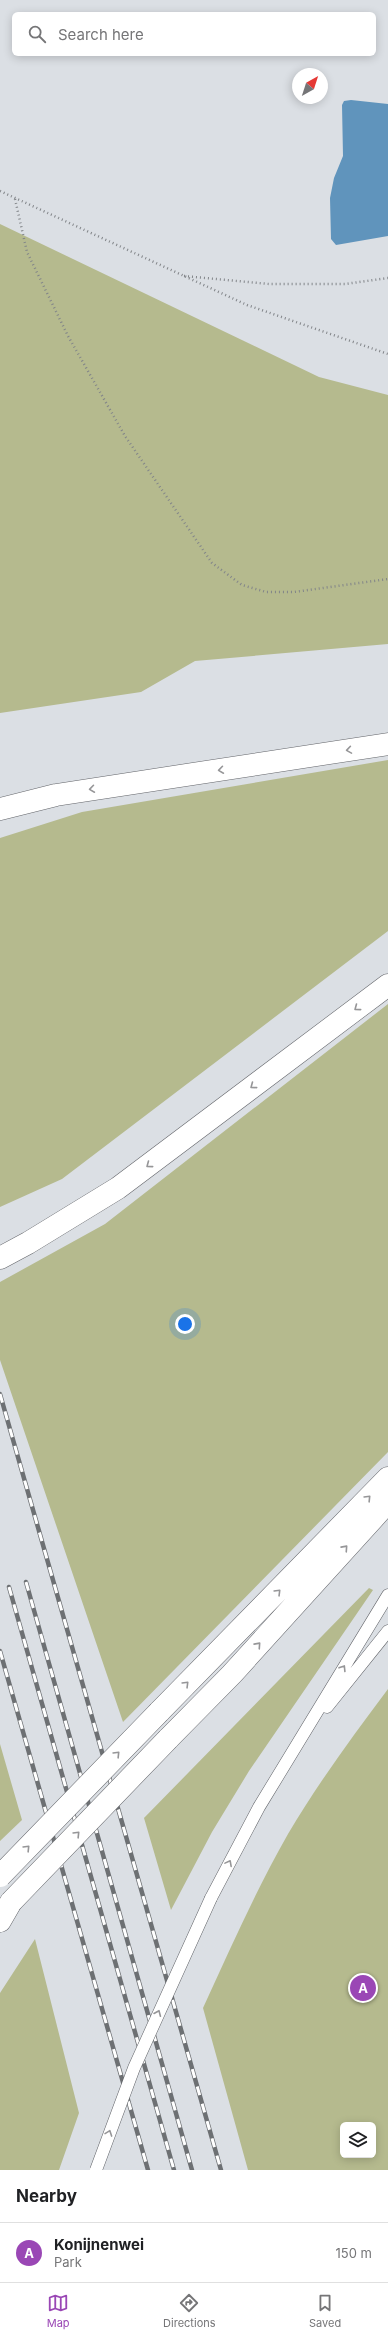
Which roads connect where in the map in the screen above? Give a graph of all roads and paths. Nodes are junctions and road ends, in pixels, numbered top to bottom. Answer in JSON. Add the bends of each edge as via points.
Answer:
{"nodes":[{"id":1,"x":0,"y":191,"type":"edge"},
{"id":2,"x":15,"y":198,"type":"junction"},
{"id":3,"x":181,"y":276,"type":"junction"},
{"id":4,"x":388,"y":278,"type":"edge"},
{"id":5,"x":388,"y":354,"type":"edge"},
{"id":6,"x":388,"y":579,"type":"edge"},
{"id":7,"x":388,"y":744,"type":"edge"},
{"id":8,"x":0,"y":809,"type":"edge"},
{"id":9,"x":388,"y":985,"type":"edge"},
{"id":10,"x":0,"y":1258,"type":"edge"},
{"id":11,"x":388,"y":1478,"type":"edge"},
{"id":12,"x":388,"y":1502,"type":"edge"},
{"id":13,"x":388,"y":1516,"type":"edge"},
{"id":14,"x":359,"y":1532,"type":"junction"},
{"id":15,"x":388,"y":1595,"type":"edge"},
{"id":16,"x":388,"y":1631,"type":"edge"},
{"id":17,"x":294,"y":1749,"type":"junction"},
{"id":18,"x":0,"y":1876,"type":"edge"},
{"id":19,"x":5,"y":1907,"type":"edge"},
{"id":20,"x":0,"y":1922,"type":"edge"},
{"id":21,"x":96,"y":2170,"type":"edge"}],
"edges":[{"from":1,"to":2,"type":"path"},
{"from":2,"to":3,"type":"path"},
{"from":2,"to":6,"type":"path","via":[[27,252],[68,336],[124,436],[212,563],[242,585],[266,592],[294,592]]},
{"from":3,"to":4,"type":"path","via":[[269,284],[345,284]]},
{"from":3,"to":5,"type":"path","via":[[247,305]]},
{"from":7,"to":8,"type":"highway","one_way":true,"via":[[56,794]]},
{"from":9,"to":10,"type":"highway","one_way":true,"via":[[118,1188],[28,1244]]},
{"from":18,"to":11,"type":"highway","one_way":true,"bridge":true},
{"from":12,"to":14,"type":"highway"},
{"from":13,"to":14,"type":"highway"},
{"from":19,"to":14,"type":"highway","one_way":true,"bridge":true,"via":[[232,1674]]},
{"from":17,"to":15,"type":"lane","one_way":true},
{"from":16,"to":17,"type":"lane"},
{"from":21,"to":17,"type":"lane","one_way":true,"bridge":true,"via":[[134,2068],[211,1898],[259,1807]]},
{"from":19,"to":20,"type":"highway"}]}
